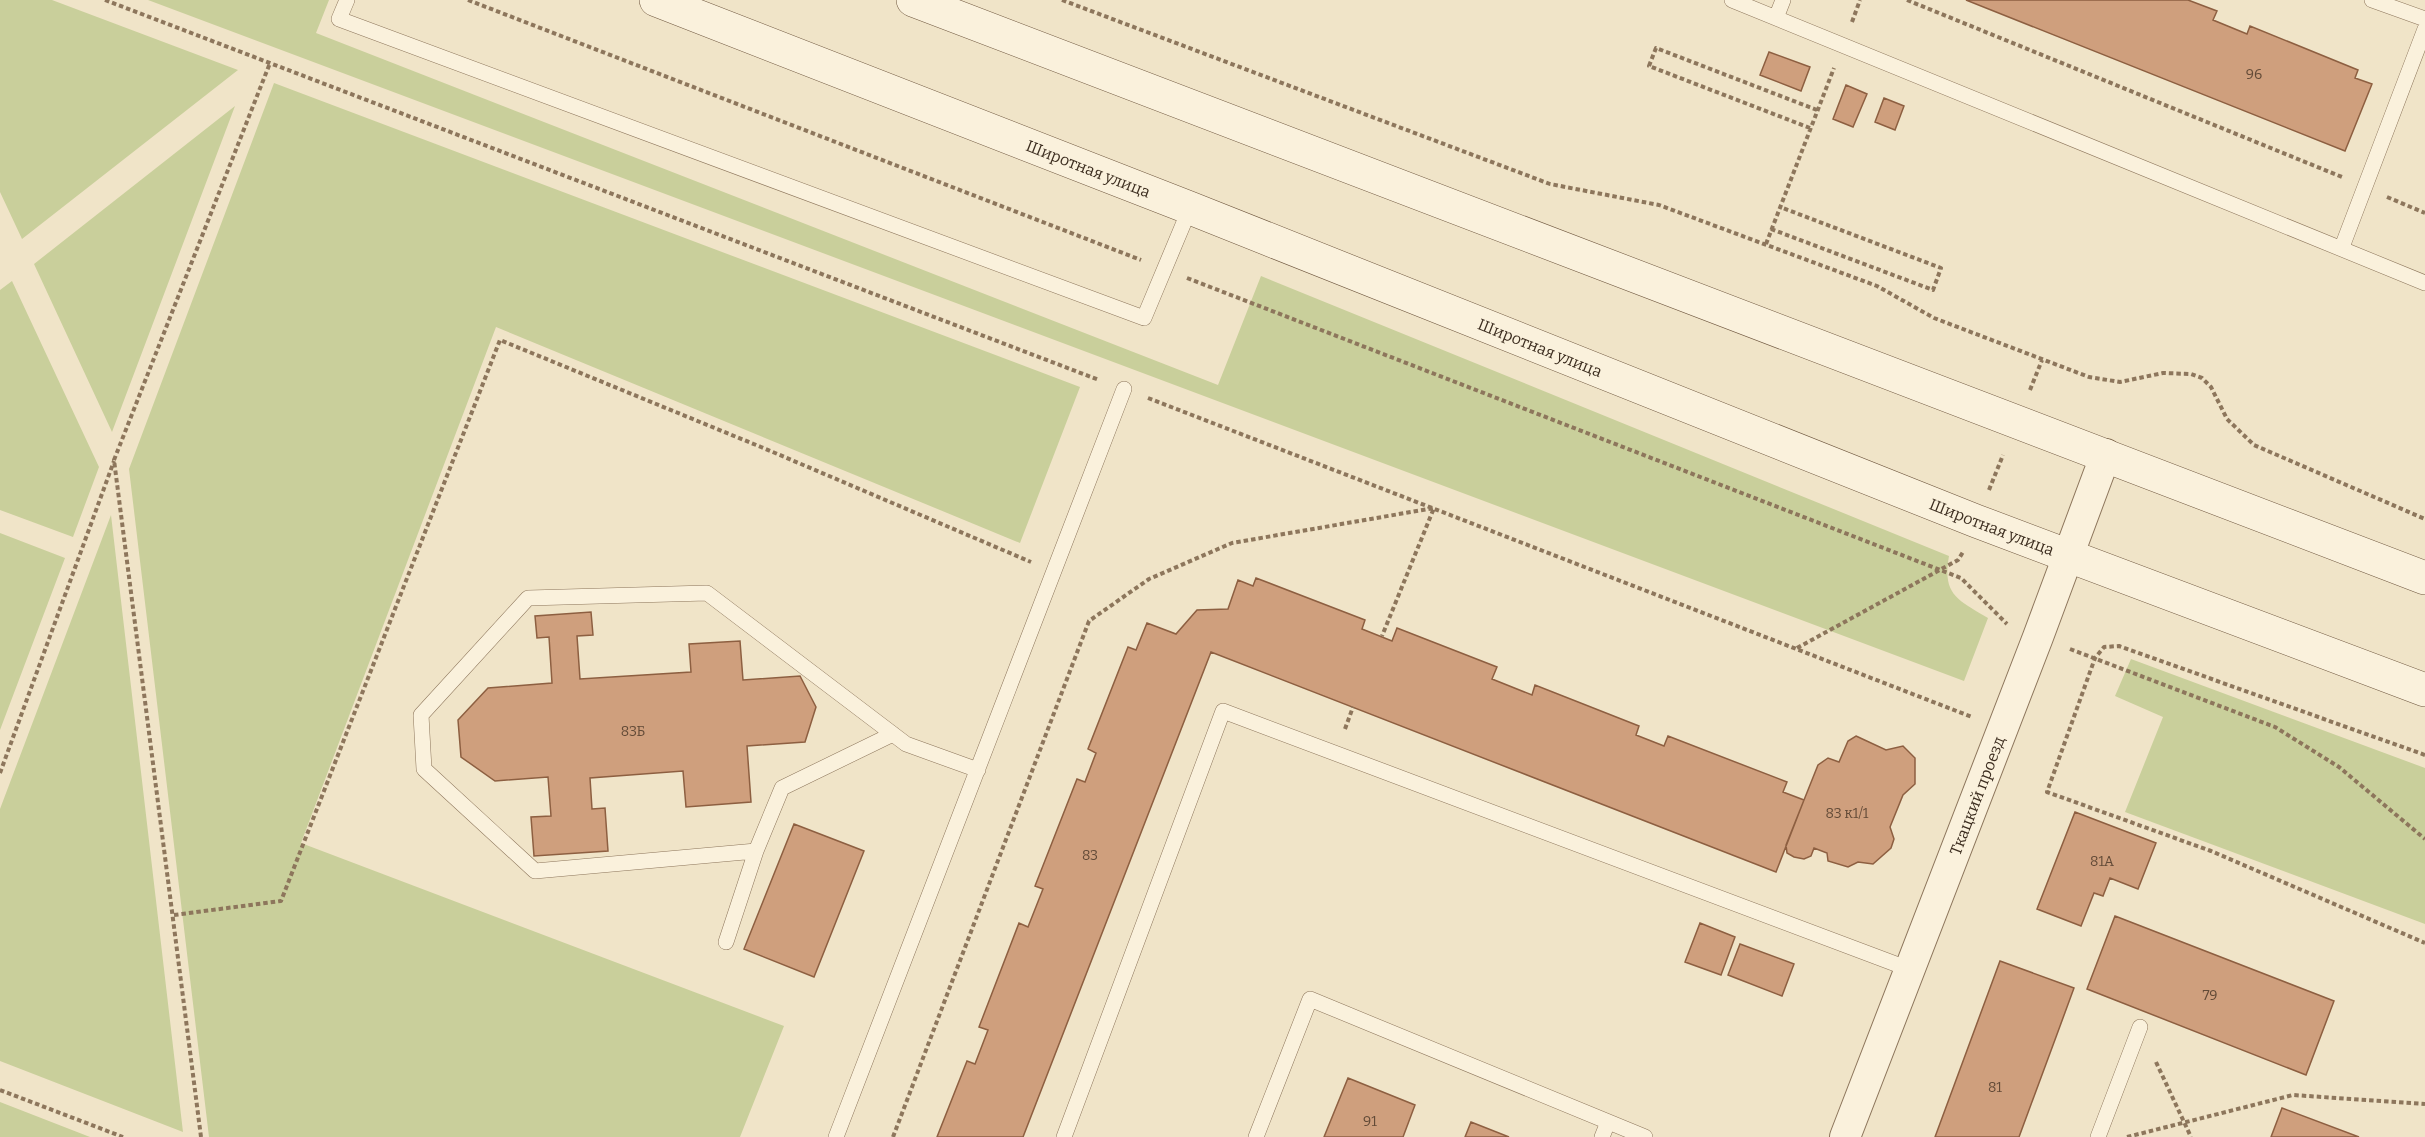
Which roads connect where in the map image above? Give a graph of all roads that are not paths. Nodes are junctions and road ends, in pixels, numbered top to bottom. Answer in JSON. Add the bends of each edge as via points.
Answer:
{"nodes":[{"id":1,"x":347,"y":0,"type":"edge"},
{"id":2,"x":656,"y":0,"type":"edge"},
{"id":3,"x":913,"y":0,"type":"edge"},
{"id":4,"x":1732,"y":0,"type":"edge"},
{"id":5,"x":1783,"y":0,"type":"edge"},
{"id":6,"x":2372,"y":0,"type":"edge"},
{"id":7,"x":1776,"y":18,"type":"junction"},
{"id":8,"x":2425,"y":19,"type":"edge"},
{"id":9,"x":2425,"y":29,"type":"edge"},
{"id":10,"x":1190,"y":208,"type":"junction"},
{"id":11,"x":2342,"y":248,"type":"junction"},
{"id":12,"x":2425,"y":283,"type":"edge"},
{"id":13,"x":1124,"y":389,"type":"road end"},
{"id":14,"x":2106,"y":454,"type":"junction"},
{"id":15,"x":2068,"y":556,"type":"junction"},
{"id":16,"x":2425,"y":578,"type":"edge"},
{"id":17,"x":2425,"y":690,"type":"edge"},
{"id":18,"x":893,"y":734,"type":"junction"},
{"id":19,"x":978,"y":770,"type":"junction"},
{"id":20,"x":756,"y":851,"type":"junction"},
{"id":21,"x":726,"y":942,"type":"dead end"},
{"id":22,"x":1909,"y":969,"type":"junction"},
{"id":23,"x":2140,"y":1028,"type":"road end"},
{"id":24,"x":1608,"y":1122,"type":"junction"},
{"id":25,"x":836,"y":1137,"type":"edge"},
{"id":26,"x":1064,"y":1137,"type":"edge"},
{"id":27,"x":1256,"y":1137,"type":"edge"},
{"id":28,"x":1602,"y":1137,"type":"edge"},
{"id":29,"x":1645,"y":1137,"type":"edge"},
{"id":30,"x":1845,"y":1137,"type":"edge"},
{"id":31,"x":2098,"y":1137,"type":"edge"}],
"edges":[{"from":1,"to":10,"type":"lane","via":[[339,19],[1144,318]]},
{"from":2,"to":10,"type":"main road","name":"Широтная улица"},
{"from":3,"to":14,"type":"main road"},
{"from":4,"to":7,"type":"lane"},
{"from":5,"to":7,"type":"lane"},
{"from":6,"to":8,"type":"lane"},
{"from":7,"to":11,"type":"lane"},
{"from":9,"to":11,"type":"lane"},
{"from":10,"to":15,"type":"main road","name":"Широтная улица"},
{"from":11,"to":12,"type":"lane"},
{"from":13,"to":19,"type":"lane"},
{"from":14,"to":15,"type":"street","name":"Ткацкий проезд"},
{"from":14,"to":16,"type":"main road"},
{"from":15,"to":17,"type":"main road","name":"Широтная улица"},
{"from":15,"to":22,"type":"street","name":"Ткацкий проезд"},
{"from":18,"to":19,"type":"lane","via":[[906,744]]},
{"from":18,"to":20,"type":"lane","via":[[782,788]]},
{"from":18,"to":20,"type":"lane","via":[[707,593],[528,598],[421,715],[424,769],[535,871]]},
{"from":19,"to":25,"type":"lane"},
{"from":20,"to":21,"type":"lane"},
{"from":22,"to":26,"type":"lane","via":[[1223,711]]},
{"from":22,"to":30,"type":"street","name":"Ткацкий проезд"},
{"from":23,"to":31,"type":"lane"},
{"from":24,"to":27,"type":"lane","via":[[1310,999]]},
{"from":24,"to":28,"type":"lane"},
{"from":24,"to":29,"type":"lane"}]}
